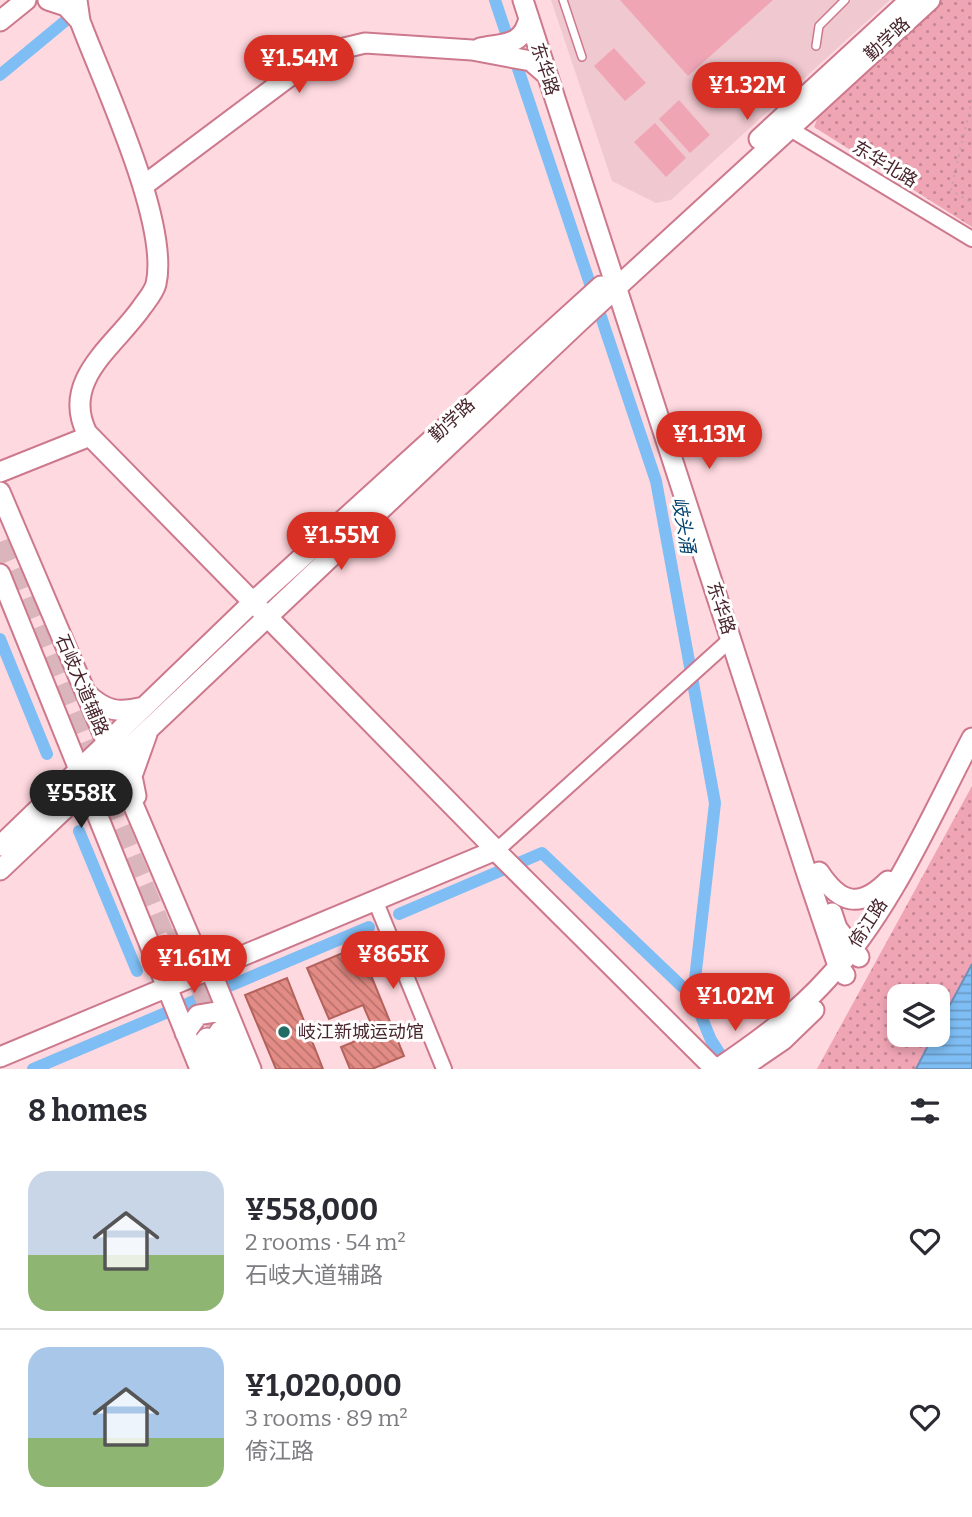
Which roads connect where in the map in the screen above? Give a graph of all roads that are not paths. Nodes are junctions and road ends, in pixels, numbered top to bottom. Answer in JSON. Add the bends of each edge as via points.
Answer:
{"nodes":[{"id":1,"x":26,"y":0,"type":"edge"},
{"id":2,"x":48,"y":0,"type":"edge"},
{"id":3,"x":77,"y":0,"type":"edge"},
{"id":4,"x":564,"y":0,"type":"edge"},
{"id":5,"x":845,"y":0,"type":"edge"},
{"id":6,"x":910,"y":0,"type":"edge"},
{"id":7,"x":930,"y":0,"type":"edge"},
{"id":8,"x":529,"y":6,"type":"edge"},
{"id":9,"x":0,"y":21,"type":"edge"},
{"id":10,"x":79,"y":21,"type":"junction"},
{"id":11,"x":509,"y":46,"type":"junction"},
{"id":12,"x":816,"y":46,"type":"dead end"},
{"id":13,"x":582,"y":57,"type":"dead end"},
{"id":14,"x":548,"y":79,"type":"junction"},
{"id":15,"x":784,"y":125,"type":"junction"},
{"id":16,"x":143,"y":186,"type":"junction"},
{"id":17,"x":972,"y":239,"type":"edge"},
{"id":18,"x":620,"y":277,"type":"junction"},
{"id":19,"x":90,"y":436,"type":"junction"},
{"id":20,"x":0,"y":472,"type":"edge"},
{"id":21,"x":0,"y":492,"type":"edge"},
{"id":22,"x":0,"y":574,"type":"edge"},
{"id":23,"x":261,"y":607,"type":"junction"},
{"id":24,"x":731,"y":639,"type":"junction"},
{"id":25,"x":84,"y":691,"type":"junction"},
{"id":26,"x":145,"y":707,"type":"junction"},
{"id":27,"x":150,"y":726,"type":"junction"},
{"id":28,"x":64,"y":735,"type":"junction"},
{"id":29,"x":972,"y":738,"type":"edge"},
{"id":30,"x":110,"y":752,"type":"junction"},
{"id":31,"x":972,"y":763,"type":"edge"},
{"id":32,"x":81,"y":785,"type":"junction"},
{"id":33,"x":39,"y":808,"type":"junction"},
{"id":34,"x":100,"y":824,"type":"junction"},
{"id":35,"x":143,"y":828,"type":"junction"},
{"id":36,"x":27,"y":844,"type":"junction"},
{"id":37,"x":0,"y":846,"type":"edge"},
{"id":38,"x":496,"y":850,"type":"junction"},
{"id":39,"x":906,"y":863,"type":"junction"},
{"id":40,"x":0,"y":870,"type":"edge"},
{"id":41,"x":819,"y":872,"type":"junction"},
{"id":42,"x":376,"y":900,"type":"junction"},
{"id":43,"x":856,"y":953,"type":"junction"},
{"id":44,"x":210,"y":969,"type":"junction"},
{"id":45,"x":841,"y":970,"type":"junction"},
{"id":46,"x":165,"y":988,"type":"junction"},
{"id":47,"x":218,"y":1029,"type":"junction"},
{"id":48,"x":185,"y":1033,"type":"junction"},
{"id":49,"x":779,"y":1034,"type":"junction"},
{"id":50,"x":0,"y":1056,"type":"edge"},
{"id":51,"x":6,"y":1069,"type":"edge"},
{"id":52,"x":200,"y":1069,"type":"edge"},
{"id":53,"x":219,"y":1069,"type":"edge"},
{"id":54,"x":235,"y":1069,"type":"edge"},
{"id":55,"x":251,"y":1069,"type":"edge"},
{"id":56,"x":444,"y":1069,"type":"edge"},
{"id":57,"x":716,"y":1069,"type":"edge"},
{"id":58,"x":740,"y":1069,"type":"edge"}],
"edges":[{"from":1,"to":9,"type":"main road"},
{"from":2,"to":10,"type":"main road","via":[[66,6]]},
{"from":3,"to":10,"type":"main road"},
{"from":4,"to":13,"type":"lane"},
{"from":5,"to":12,"type":"lane","via":[[819,26]]},
{"from":6,"to":15,"type":"main road","name":"勤学路"},
{"from":7,"to":15,"type":"main road","name":"勤学路"},
{"from":8,"to":11,"type":"main road","via":[[526,33]]},
{"from":8,"to":14,"type":"main road","name":"东华路"},
{"from":8,"to":18,"type":"main road","name":"东华路"},
{"from":10,"to":16,"type":"main road"},
{"from":11,"to":14,"type":"main road"},
{"from":11,"to":16,"type":"main road","via":[[472,50],[365,43],[340,49],[290,76]]},
{"from":14,"to":18,"type":"main road","name":"东华路"},
{"from":15,"to":17,"type":"street","name":"东华北路"},
{"from":15,"to":18,"type":"main road","name":"勤学路"},
{"from":16,"to":19,"type":"main road","via":[[159,253],[156,287],[88,370],[80,395],[82,423]]},
{"from":18,"to":23,"type":"main road","name":"勤学路"},
{"from":18,"to":24,"type":"main road","name":"东华路"},
{"from":18,"to":41,"type":"main road","name":"东华路"},
{"from":19,"to":20,"type":"main road"},
{"from":19,"to":23,"type":"main road"},
{"from":21,"to":25,"type":"main road","name":"石岐大道辅路"},
{"from":22,"to":28,"type":"main road","name":"石岐大道辅路"},
{"from":23,"to":26,"type":"main road","name":"勤学路"},
{"from":23,"to":27,"type":"main road","name":"勤学路"},
{"from":23,"to":38,"type":"main road"},
{"from":24,"to":38,"type":"street"},
{"from":24,"to":45,"type":"main road","name":"东华路"},
{"from":25,"to":26,"type":"main road","via":[[111,711]]},
{"from":25,"to":30,"type":"main road","name":"石岐大道辅路"},
{"from":26,"to":30,"type":"main road","name":"勤学路"},
{"from":27,"to":30,"type":"main road","name":"勤学路"},
{"from":27,"to":35,"type":"main road","via":[[132,776]]},
{"from":28,"to":32,"type":"main road","name":"石岐大道辅路"},
{"from":28,"to":33,"type":"main road","via":[[59,773]]},
{"from":29,"to":39,"type":"main road","name":"倚江路"},
{"from":30,"to":32,"type":"main road","name":"勤学路"},
{"from":30,"to":35,"type":"main road","name":"石岐大道辅路"},
{"from":31,"to":43,"type":"main road","name":"倚江路","via":[[879,931]]},
{"from":32,"to":33,"type":"main road","name":"勤学路"},
{"from":32,"to":34,"type":"main road","name":"石岐大道辅路"},
{"from":32,"to":36,"type":"main road"},
{"from":33,"to":37,"type":"main road","name":"勤学路"},
{"from":34,"to":36,"type":"main road","via":[[87,812],[68,813]]},
{"from":34,"to":46,"type":"main road","name":"石岐大道辅路"},
{"from":35,"to":44,"type":"main road","name":"石岐大道辅路","via":[[193,945]]},
{"from":36,"to":40,"type":"main road"},
{"from":38,"to":42,"type":"main road"},
{"from":38,"to":57,"type":"main road"},
{"from":39,"to":41,"type":"main road","via":[[867,899],[852,900],[830,890]]},
{"from":39,"to":43,"type":"main road","name":"倚江路"},
{"from":41,"to":43,"type":"main road","name":"东华路","via":[[837,928]]},
{"from":42,"to":44,"type":"main road"},
{"from":42,"to":56,"type":"street"},
{"from":43,"to":45,"type":"main road","name":"倚江路"},
{"from":44,"to":46,"type":"main road"},
{"from":44,"to":47,"type":"main road","name":"石岐大道辅路"},
{"from":45,"to":49,"type":"main road","name":"倚江路","via":[[803,1004]]},
{"from":46,"to":48,"type":"main road","name":"石岐大道辅路"},
{"from":46,"to":50,"type":"main road"},
{"from":47,"to":48,"type":"main road","via":[[216,1012],[198,1015]]},
{"from":47,"to":53,"type":"main road"},
{"from":47,"to":54,"type":"main road"},
{"from":47,"to":55,"type":"main road","name":"石岐大道辅路"},
{"from":48,"to":52,"type":"main road","name":"石岐大道辅路"},
{"from":49,"to":57,"type":"main road","name":"倚江路"},
{"from":49,"to":58,"type":"main road","name":"倚江路"},
{"from":50,"to":51,"type":"street"}]}
